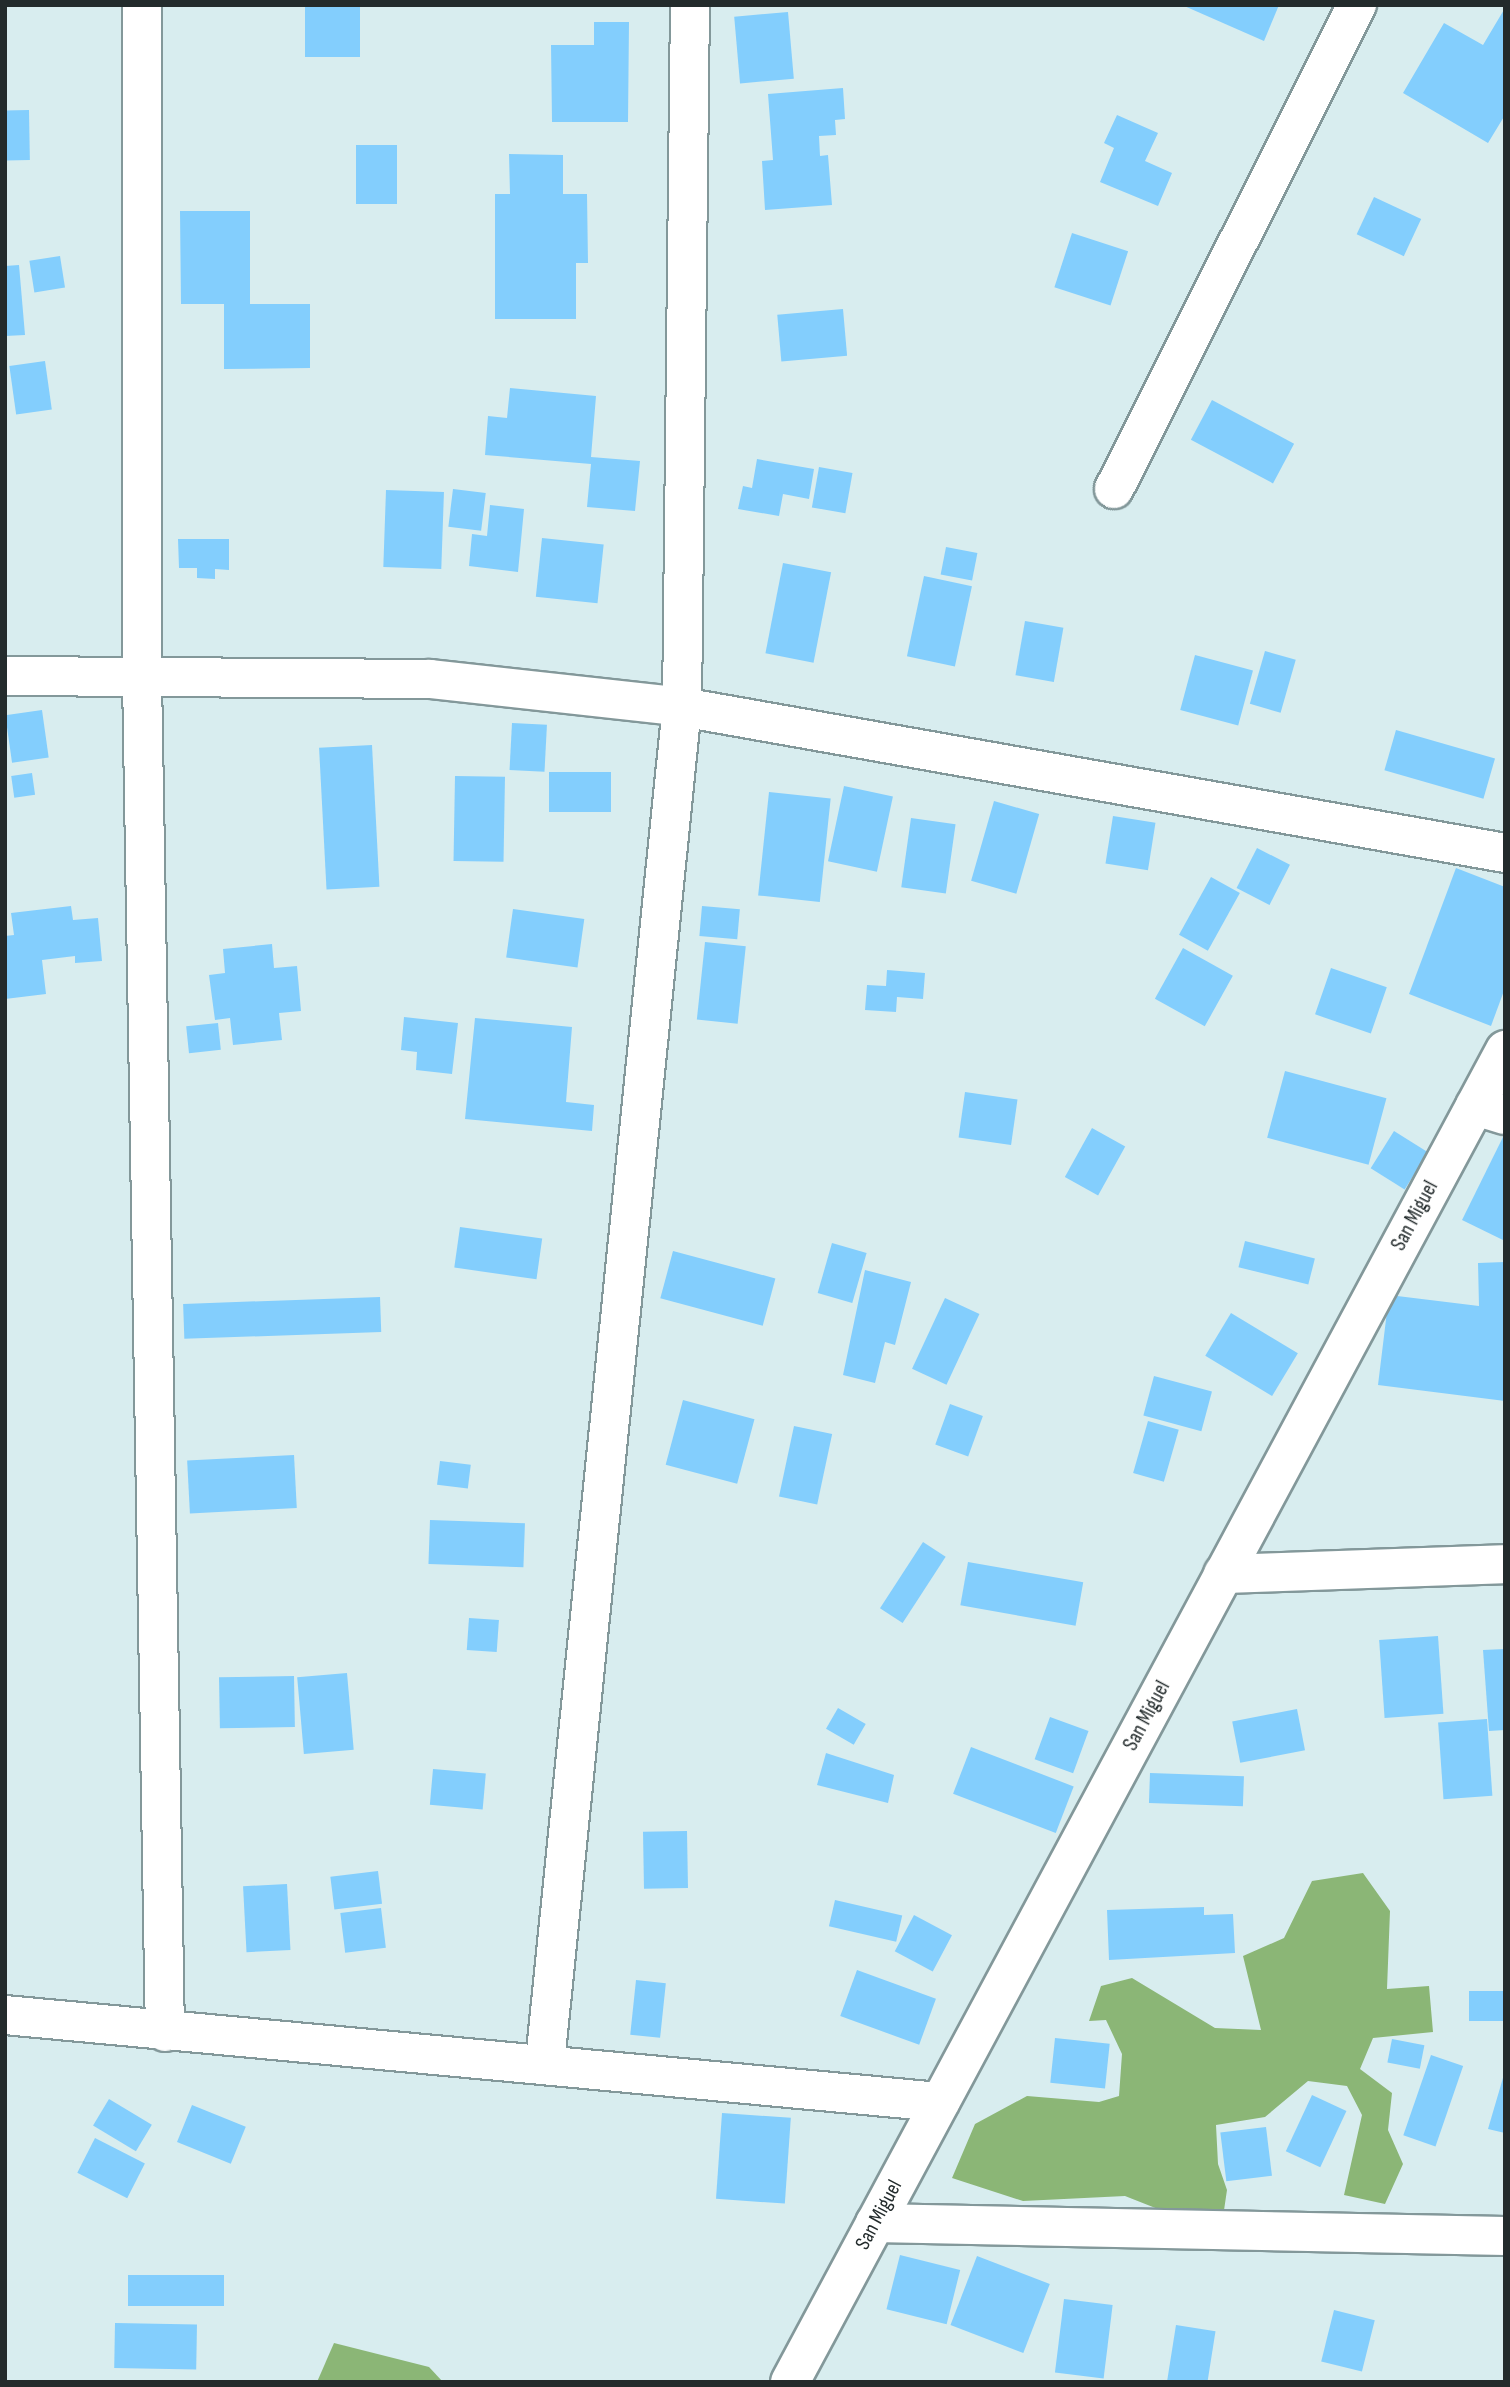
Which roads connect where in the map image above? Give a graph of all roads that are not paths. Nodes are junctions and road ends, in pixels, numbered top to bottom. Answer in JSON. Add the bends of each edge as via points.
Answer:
{"nodes":[{"id":1,"x":142,"y":5,"type":"edge"},
{"id":2,"x":690,"y":5,"type":"edge"},
{"id":3,"x":1357,"y":5,"type":"edge"},
{"id":4,"x":1114,"y":489,"type":"dead end"},
{"id":5,"x":5,"y":676,"type":"edge"},
{"id":6,"x":142,"y":677,"type":"junction"},
{"id":7,"x":682,"y":707,"type":"junction"},
{"id":8,"x":1505,"y":853,"type":"edge"},
{"id":9,"x":1505,"y":1050,"type":"edge"},
{"id":10,"x":1490,"y":1111,"type":"edge"},
{"id":11,"x":1505,"y":1564,"type":"edge"},
{"id":12,"x":1223,"y":1574,"type":"junction"},
{"id":13,"x":5,"y":2015,"type":"edge"},
{"id":14,"x":165,"y":2032,"type":"junction"},
{"id":15,"x":545,"y":2062,"type":"junction"},
{"id":16,"x":940,"y":2102,"type":"junction"},
{"id":17,"x":875,"y":2223,"type":"junction"},
{"id":18,"x":1505,"y":2236,"type":"edge"},
{"id":19,"x":790,"y":2382,"type":"edge"}],
"edges":[{"from":1,"to":6,"type":"street"},
{"from":2,"to":7,"type":"street"},
{"from":3,"to":4,"type":"street"},
{"from":5,"to":6,"type":"street"},
{"from":6,"to":7,"type":"street","via":[[430,679]]},
{"from":6,"to":14,"type":"street"},
{"from":7,"to":8,"type":"street"},
{"from":7,"to":15,"type":"street"},
{"from":9,"to":10,"type":"street","name":"San Miguel"},
{"from":10,"to":12,"type":"street","name":"San Miguel"},
{"from":11,"to":12,"type":"street"},
{"from":12,"to":16,"type":"street","name":"San Miguel"},
{"from":13,"to":14,"type":"street"},
{"from":14,"to":15,"type":"street"},
{"from":15,"to":16,"type":"street"},
{"from":16,"to":17,"type":"street","name":"San Miguel"},
{"from":17,"to":18,"type":"street"},
{"from":17,"to":19,"type":"street","name":"San Miguel"}]}
